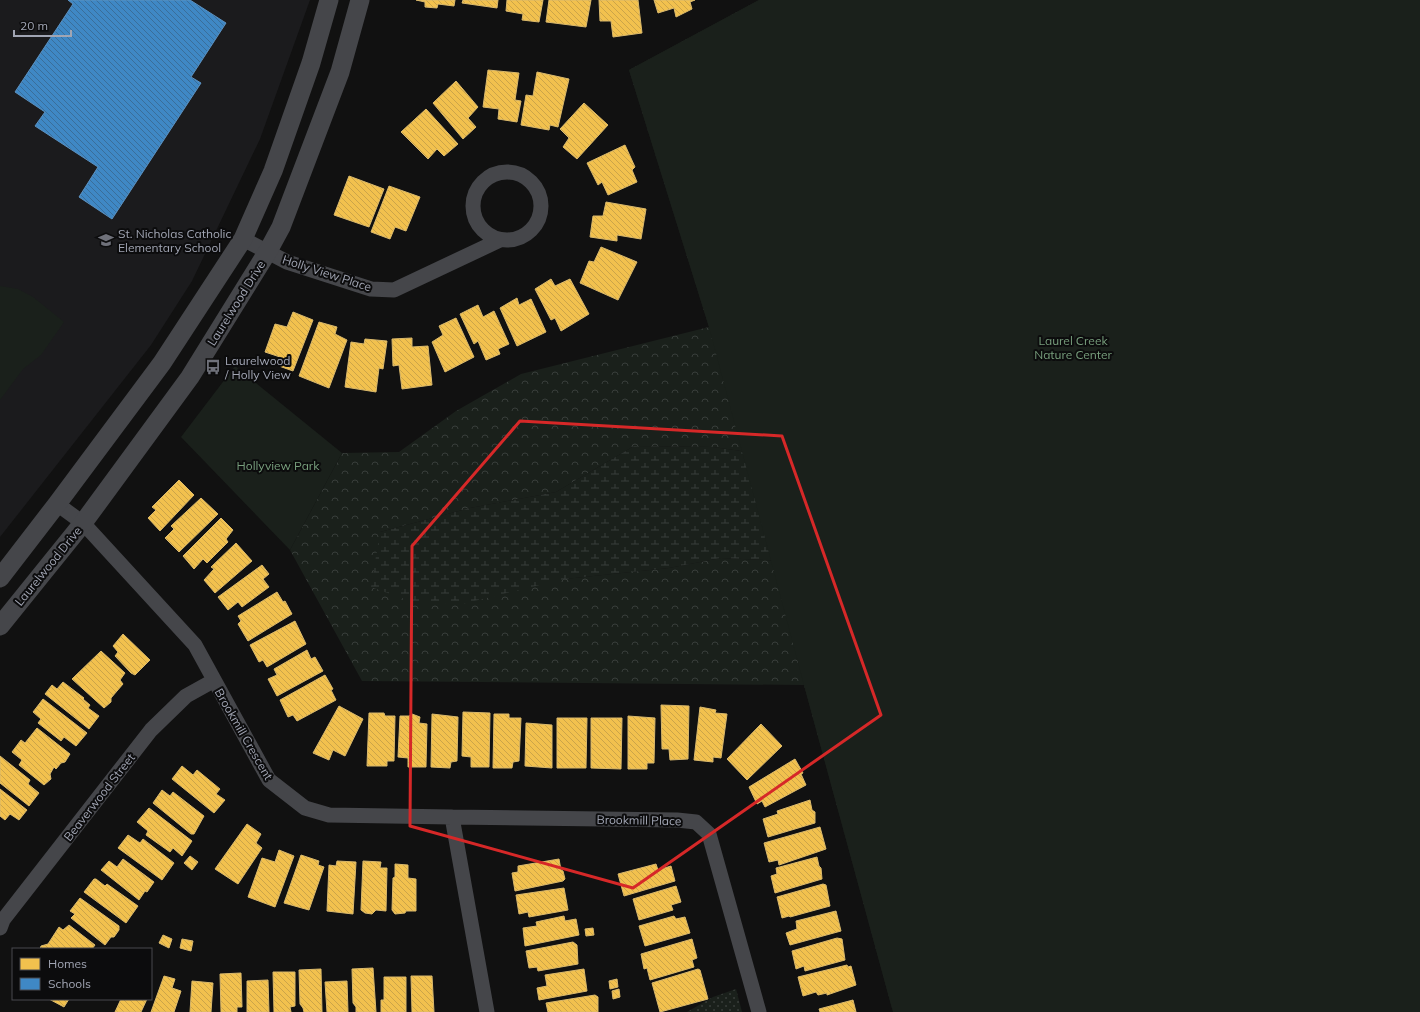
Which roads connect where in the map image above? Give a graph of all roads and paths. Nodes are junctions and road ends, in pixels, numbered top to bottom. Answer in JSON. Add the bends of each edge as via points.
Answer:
{"nodes":[{"id":1,"x":329,"y":0,"type":"edge"},
{"id":2,"x":360,"y":0,"type":"edge"},
{"id":3,"x":242,"y":239,"type":"junction"},
{"id":4,"x":500,"y":240,"type":"junction"},
{"id":5,"x":268,"y":251,"type":"junction"},
{"id":6,"x":58,"y":504,"type":"junction"},
{"id":7,"x":83,"y":523,"type":"junction"},
{"id":8,"x":0,"y":578,"type":"edge"},
{"id":9,"x":0,"y":626,"type":"edge"},
{"id":10,"x":213,"y":681,"type":"junction"},
{"id":11,"x":452,"y":817,"type":"junction"},
{"id":12,"x":0,"y":928,"type":"edge"},
{"id":13,"x":487,"y":1012,"type":"edge"},
{"id":14,"x":758,"y":1012,"type":"edge"}],
"edges":[{"from":1,"to":3,"type":"street","via":[[311,63],[273,171]]},
{"from":2,"to":5,"type":"street","name":"Laurelwood Drive","via":[[340,72],[281,226]]},
{"from":3,"to":5,"type":"street","name":"Holly View Place"},
{"from":3,"to":6,"type":"street","via":[[162,363]]},
{"from":4,"to":4,"type":"street","name":"Holly View Place","via":[[522,238],[532,230],[542,212],[541,196],[533,182],[523,174],[513,171],[501,171],[485,179],[473,200],[477,222],[484,232]]},
{"from":4,"to":5,"type":"street","name":"Holly View Place","via":[[394,290],[371,289],[287,262]]},
{"from":5,"to":7,"type":"street","name":"Laurelwood Drive","via":[[190,377]]},
{"from":6,"to":7,"type":"street","name":"Brookmill Crescent"},
{"from":6,"to":8,"type":"street"},
{"from":7,"to":9,"type":"street","name":"Laurelwood Drive"},
{"from":7,"to":10,"type":"street","name":"Brookmill Crescent","via":[[195,646]]},
{"from":10,"to":11,"type":"street","name":"Brookmill Crescent","via":[[269,780],[305,808],[329,814]]},
{"from":10,"to":12,"type":"street","name":"Beaverwood Street","via":[[186,696],[151,730],[3,920]]},
{"from":11,"to":13,"type":"street"},
{"from":11,"to":14,"type":"street","name":"Brookmill Place","via":[[696,822],[709,834]]}]}
